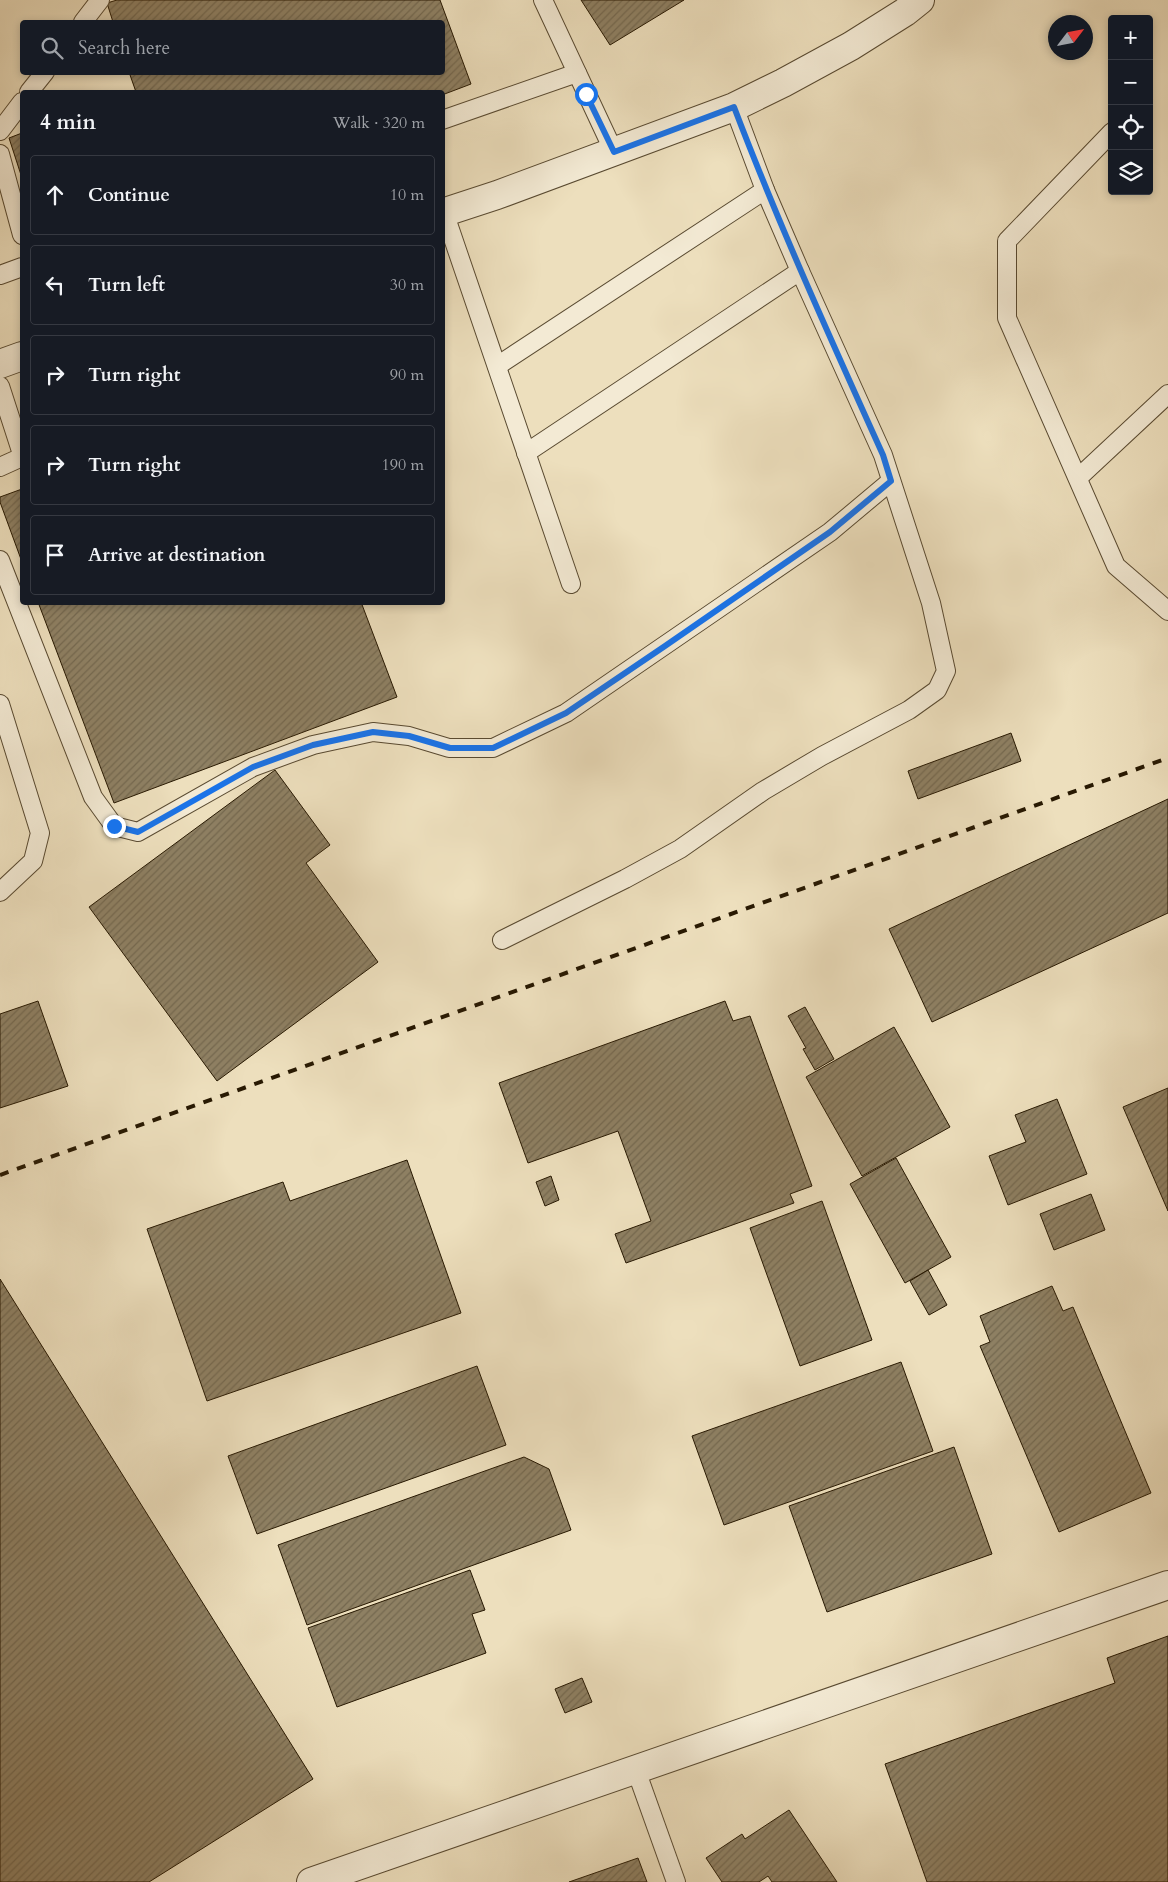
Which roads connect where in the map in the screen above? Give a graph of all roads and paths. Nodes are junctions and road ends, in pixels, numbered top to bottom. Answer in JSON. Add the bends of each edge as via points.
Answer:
{"nodes":[{"id":1,"x":100,"y":0,"type":"edge"},
{"id":2,"x":543,"y":0,"type":"edge"},
{"id":3,"x":920,"y":0,"type":"edge"},
{"id":4,"x":85,"y":20,"type":"edge"},
{"id":5,"x":577,"y":73,"type":"junction"},
{"id":6,"x":43,"y":75,"type":"edge"},
{"id":7,"x":32,"y":90,"type":"edge"},
{"id":8,"x":20,"y":105,"type":"edge"},
{"id":9,"x":734,"y":107,"type":"junction"},
{"id":10,"x":445,"y":119,"type":"edge"},
{"id":11,"x":0,"y":131,"type":"edge"},
{"id":12,"x":1108,"y":136,"type":"edge"},
{"id":13,"x":614,"y":152,"type":"junction"},
{"id":14,"x":0,"y":154,"type":"edge"},
{"id":15,"x":765,"y":190,"type":"junction"},
{"id":16,"x":445,"y":212,"type":"edge"},
{"id":17,"x":445,"y":219,"type":"edge"},
{"id":18,"x":20,"y":228,"type":"edge"},
{"id":19,"x":20,"y":268,"type":"edge"},
{"id":20,"x":800,"y":271,"type":"junction"},
{"id":21,"x":0,"y":275,"type":"edge"},
{"id":22,"x":20,"y":357,"type":"edge"},
{"id":23,"x":0,"y":364,"type":"edge"},
{"id":24,"x":497,"y":366,"type":"junction"},
{"id":25,"x":0,"y":386,"type":"edge"},
{"id":26,"x":1168,"y":394,"type":"edge"},
{"id":27,"x":20,"y":450,"type":"edge"},
{"id":28,"x":526,"y":453,"type":"junction"},
{"id":29,"x":20,"y":457,"type":"edge"},
{"id":30,"x":0,"y":467,"type":"edge"},
{"id":31,"x":1078,"y":478,"type":"junction"},
{"id":32,"x":891,"y":481,"type":"junction"},
{"id":33,"x":0,"y":560,"type":"edge"},
{"id":34,"x":571,"y":584,"type":"dead end"},
{"id":35,"x":1168,"y":611,"type":"edge"},
{"id":36,"x":0,"y":704,"type":"edge"},
{"id":37,"x":0,"y":892,"type":"edge"},
{"id":38,"x":502,"y":940,"type":"dead end"},
{"id":39,"x":1168,"y":1585,"type":"edge"},
{"id":40,"x":636,"y":1770,"type":"junction"},
{"id":41,"x":311,"y":1882,"type":"edge"},
{"id":42,"x":676,"y":1882,"type":"edge"}],
"edges":[{"from":1,"to":4,"type":"lane"},
{"from":2,"to":5,"type":"lane"},
{"from":3,"to":9,"type":"street","via":[[851,46]]},
{"from":5,"to":10,"type":"lane"},
{"from":5,"to":13,"type":"lane"},
{"from":6,"to":7,"type":"lane"},
{"from":8,"to":11,"type":"lane"},
{"from":9,"to":13,"type":"street"},
{"from":9,"to":15,"type":"lane"},
{"from":12,"to":31,"type":"lane","via":[[1007,241],[1007,318]]},
{"from":13,"to":16,"type":"street"},
{"from":14,"to":18,"type":"lane"},
{"from":15,"to":20,"type":"lane"},
{"from":15,"to":24,"type":"lane"},
{"from":17,"to":24,"type":"lane"},
{"from":19,"to":21,"type":"lane"},
{"from":20,"to":28,"type":"lane"},
{"from":20,"to":32,"type":"lane","via":[[883,455]]},
{"from":22,"to":23,"type":"street"},
{"from":24,"to":28,"type":"lane"},
{"from":25,"to":27,"type":"lane"},
{"from":26,"to":31,"type":"lane"},
{"from":28,"to":34,"type":"lane"},
{"from":29,"to":30,"type":"lane"},
{"from":31,"to":35,"type":"lane","via":[[1116,566]]},
{"from":32,"to":33,"type":"lane","via":[[830,532],[566,713],[493,748],[450,748],[409,736],[373,732],[313,745],[253,767],[138,832],[114,826],[93,797]]},
{"from":32,"to":38,"type":"lane","via":[[932,603],[946,671],[937,690],[909,710],[764,791],[680,849]]},
{"from":36,"to":37,"type":"lane","via":[[40,834],[32,861]]},
{"from":39,"to":40,"type":"street"},
{"from":40,"to":41,"type":"street"},
{"from":40,"to":42,"type":"lane"}]}
